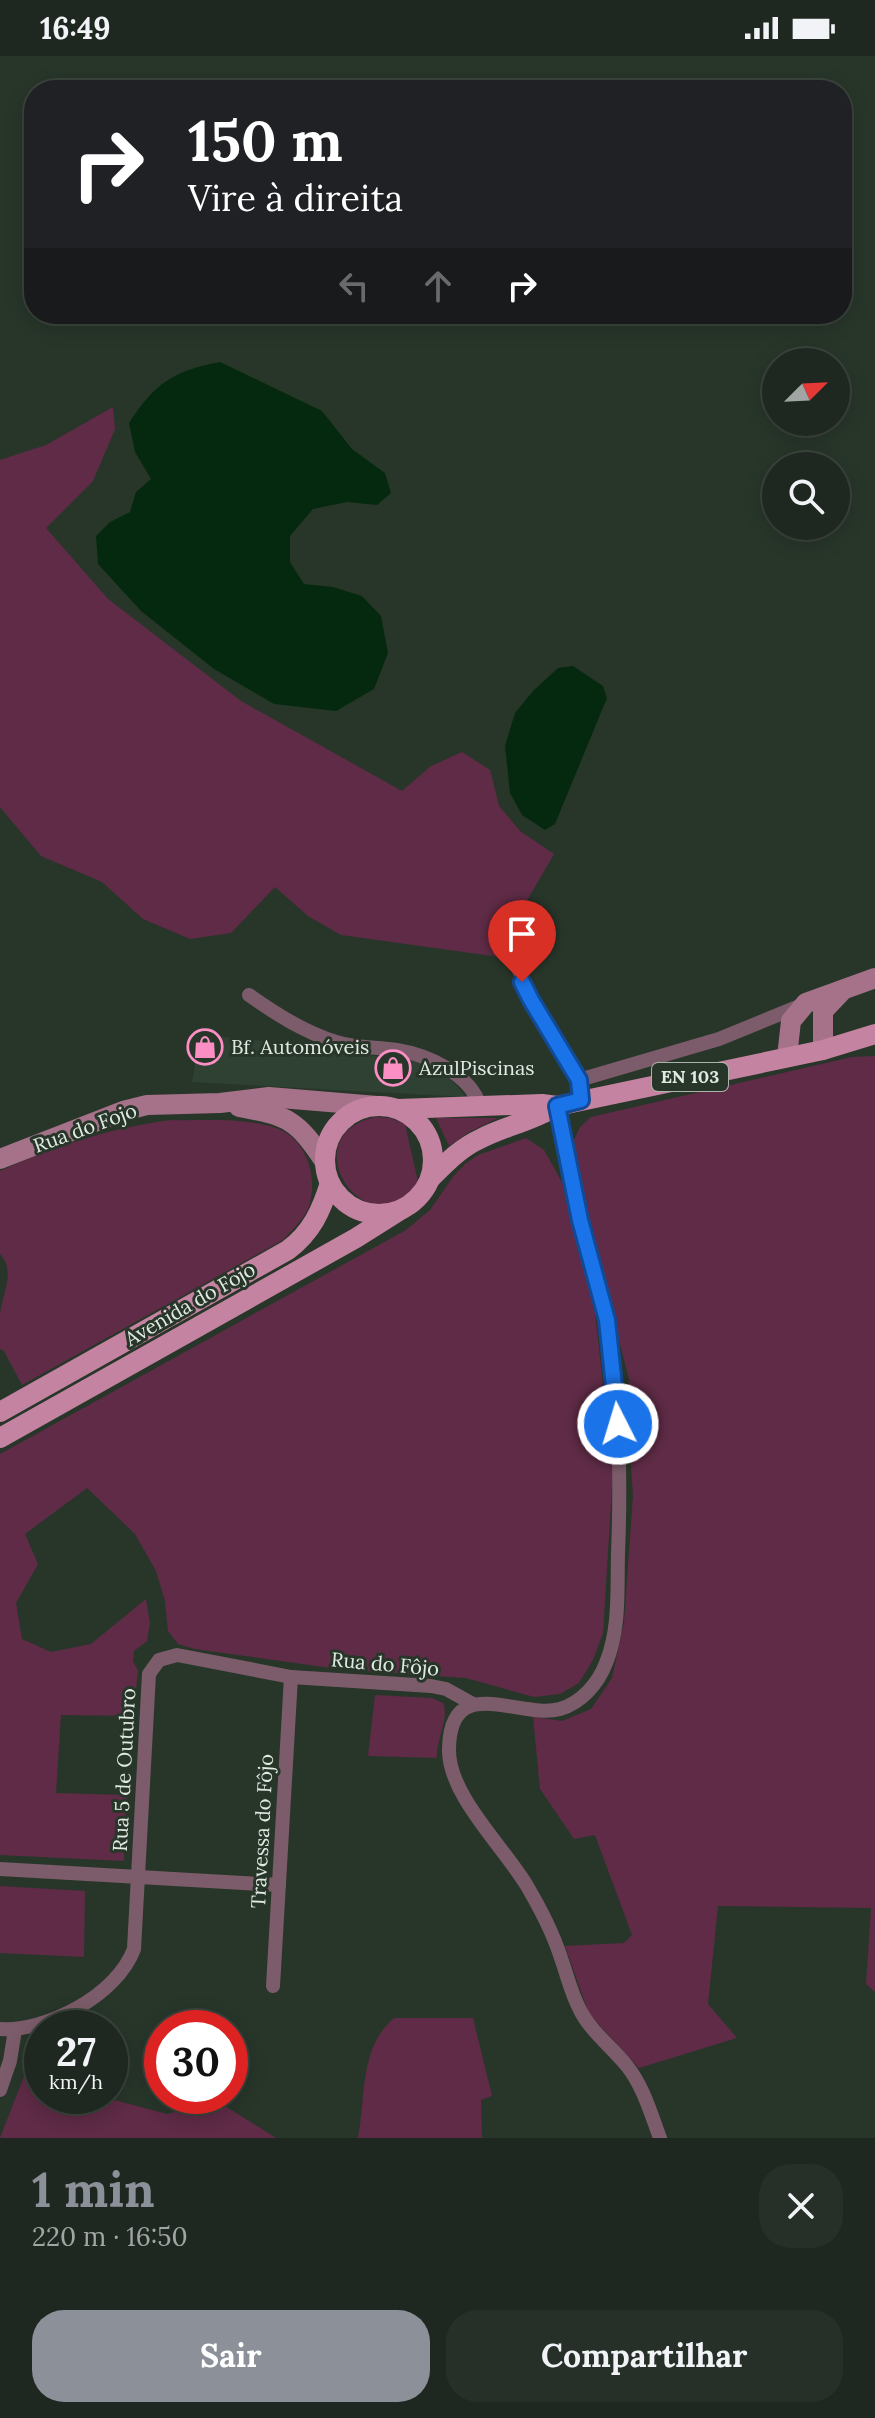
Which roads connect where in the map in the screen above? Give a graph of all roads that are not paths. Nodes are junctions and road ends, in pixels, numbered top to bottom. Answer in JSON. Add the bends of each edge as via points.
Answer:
{"nodes":[{"id":1,"x":517,"y":965,"type":"dead end"},
{"id":2,"x":875,"y":978,"type":"edge"},
{"id":3,"x":847,"y":986,"type":"junction"},
{"id":4,"x":249,"y":995,"type":"dead end"},
{"id":5,"x":806,"y":1003,"type":"junction"},
{"id":6,"x":875,"y":1034,"type":"edge"},
{"id":7,"x":875,"y":1047,"type":"edge"},
{"id":8,"x":823,"y":1050,"type":"junction"},
{"id":9,"x":787,"y":1057,"type":"junction"},
{"id":10,"x":580,"y":1090,"type":"junction"},
{"id":11,"x":220,"y":1103,"type":"junction"},
{"id":12,"x":377,"y":1106,"type":"junction"},
{"id":13,"x":480,"y":1106,"type":"junction"},
{"id":14,"x":557,"y":1106,"type":"junction"},
{"id":15,"x":398,"y":1109,"type":"junction"},
{"id":16,"x":0,"y":1159,"type":"edge"},
{"id":17,"x":325,"y":1162,"type":"junction"},
{"id":18,"x":430,"y":1179,"type":"junction"},
{"id":19,"x":330,"y":1183,"type":"junction"},
{"id":20,"x":402,"y":1209,"type":"junction"},
{"id":21,"x":0,"y":1412,"type":"edge"},
{"id":22,"x":0,"y":1438,"type":"edge"},
{"id":23,"x":291,"y":1677,"type":"junction"},
{"id":24,"x":473,"y":1704,"type":"junction"},
{"id":25,"x":0,"y":1869,"type":"edge"},
{"id":26,"x":138,"y":1877,"type":"junction"},
{"id":27,"x":279,"y":1885,"type":"junction"},
{"id":28,"x":273,"y":1986,"type":"dead end"},
{"id":29,"x":8,"y":2030,"type":"edge"},
{"id":30,"x":0,"y":2090,"type":"edge"},
{"id":31,"x":660,"y":2138,"type":"edge"}],
"edges":[{"from":1,"to":10,"type":"street"},
{"from":2,"to":3,"type":"main road"},
{"from":3,"to":5,"type":"main road"},
{"from":3,"to":8,"type":"main road","via":[[823,1011]]},
{"from":4,"to":13,"type":"street","via":[[337,1043],[402,1051],[434,1062],[466,1083]]},
{"from":5,"to":9,"type":"main road","via":[[791,1021]]},
{"from":5,"to":10,"type":"street"},
{"from":6,"to":8,"type":"main road","number":"EN 103"},
{"from":7,"to":8,"type":"main road","number":"EN 103"},
{"from":8,"to":9,"type":"main road","number":"EN 103"},
{"from":9,"to":10,"type":"main road","number":"EN 103"},
{"from":10,"to":14,"type":"main road","number":"EN 103"},
{"from":11,"to":12,"type":"main road","name":"Rua do Fojo","number":"EN 103","via":[[269,1097]]},
{"from":11,"to":16,"type":"main road","name":"Rua do Fojo","number":"EN 103","via":[[147,1105],[123,1111]]},
{"from":11,"to":17,"type":"main road","name":"Rua do Fojo","number":"EN 103","via":[[291,1121]]},
{"from":12,"to":15,"type":"main road","number":"EN 103"},
{"from":12,"to":17,"type":"main road","via":[[345,1117],[327,1145]]},
{"from":13,"to":14,"type":"main road","number":"EN 103"},
{"from":13,"to":15,"type":"main road","number":"EN 103"},
{"from":14,"to":18,"type":"main road","number":"EN 103","via":[[474,1142]]},
{"from":14,"to":24,"type":"street","via":[[607,1320],[621,1485],[617,1615],[599,1678],[572,1704],[538,1711]]},
{"from":15,"to":18,"type":"main road","via":[[424,1130],[431,1145]]},
{"from":17,"to":19,"type":"main road","number":"EN 103"},
{"from":18,"to":20,"type":"main road","name":"Avenida do Fojo","number":"EN 103"},
{"from":19,"to":20,"type":"main road","via":[[339,1197],[369,1213]]},
{"from":19,"to":21,"type":"main road","name":"Avenida do Fojo","via":[[315,1223],[288,1250]]},
{"from":20,"to":22,"type":"main road","name":"Avenida do Fojo"},
{"from":23,"to":24,"type":"street","name":"Rua do Fôjo","via":[[431,1686]]},
{"from":23,"to":26,"type":"street","name":"Rua 5 de Outubro","via":[[177,1655],[153,1666]]},
{"from":23,"to":27,"type":"street","name":"Travessa do Fôjo"},
{"from":24,"to":31,"type":"street","via":[[453,1727],[449,1745],[454,1775],[526,1884],[581,2012],[637,2081]]},
{"from":25,"to":26,"type":"street"},
{"from":26,"to":27,"type":"street"},
{"from":26,"to":29,"type":"street","via":[[134,1949],[123,1971],[65,2014]]},
{"from":27,"to":28,"type":"street","name":"Travessa do Fôjo"},
{"from":29,"to":30,"type":"street","via":[[10,2061]]}]}
